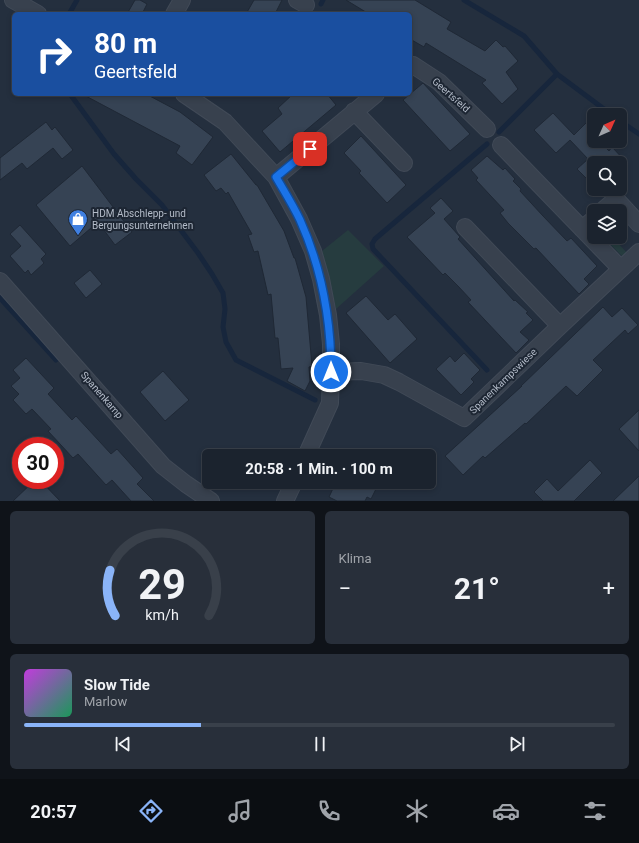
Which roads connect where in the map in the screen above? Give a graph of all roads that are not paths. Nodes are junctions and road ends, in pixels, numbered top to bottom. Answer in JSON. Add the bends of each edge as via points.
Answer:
{"nodes":[{"id":1,"x":13,"y":0,"type":"edge"},
{"id":2,"x":182,"y":0,"type":"edge"},
{"id":3,"x":34,"y":12,"type":"edge"},
{"id":4,"x":175,"y":12,"type":"edge"},
{"id":5,"x":412,"y":66,"type":"edge"},
{"id":6,"x":187,"y":96,"type":"edge"},
{"id":7,"x":373,"y":96,"type":"edge"},
{"id":8,"x":354,"y":111,"type":"junction"},
{"id":9,"x":487,"y":129,"type":"dead end"},
{"id":10,"x":501,"y":145,"type":"dead end"},
{"id":11,"x":404,"y":163,"type":"dead end"},
{"id":12,"x":276,"y":177,"type":"junction"},
{"id":13,"x":610,"y":204,"type":"edge"},
{"id":14,"x":621,"y":204,"type":"edge"},
{"id":15,"x":627,"y":211,"type":"edge"},
{"id":16,"x":639,"y":224,"type":"edge"},
{"id":17,"x":587,"y":225,"type":"edge"},
{"id":18,"x":465,"y":227,"type":"dead end"},
{"id":19,"x":582,"y":229,"type":"junction"},
{"id":20,"x":639,"y":252,"type":"edge"},
{"id":21,"x":621,"y":269,"type":"junction"},
{"id":22,"x":0,"y":281,"type":"edge"},
{"id":23,"x":560,"y":326,"type":"junction"},
{"id":24,"x":331,"y":372,"type":"junction"},
{"id":25,"x":309,"y":449,"type":"edge"},
{"id":26,"x":291,"y":489,"type":"edge"},
{"id":27,"x":211,"y":501,"type":"edge"},
{"id":28,"x":285,"y":501,"type":"edge"}],
"edges":[{"from":1,"to":3,"type":"street"},
{"from":2,"to":4,"type":"street"},
{"from":5,"to":9,"type":"street","name":"Geertsfeld","via":[[439,82]]},
{"from":6,"to":12,"type":"street","via":[[225,122]]},
{"from":7,"to":8,"type":"street"},
{"from":8,"to":11,"type":"street"},
{"from":8,"to":12,"type":"street"},
{"from":10,"to":19,"type":"street"},
{"from":12,"to":24,"type":"street","via":[[299,219],[321,279],[328,315]]},
{"from":13,"to":14,"type":"street","via":[[616,199]]},
{"from":15,"to":16,"type":"street"},
{"from":17,"to":19,"type":"street"},
{"from":18,"to":23,"type":"street"},
{"from":19,"to":21,"type":"street"},
{"from":20,"to":21,"type":"street","name":"Spanenkampswiese"},
{"from":21,"to":23,"type":"street","name":"Spanenkampswiese"},
{"from":22,"to":27,"type":"street","name":"Spanenkamp","via":[[164,466]]},
{"from":23,"to":24,"type":"street","name":"Spanenkampswiese","via":[[464,418],[384,375],[361,371]]},
{"from":24,"to":25,"type":"street","via":[[330,403]]},
{"from":26,"to":28,"type":"street"}]}
